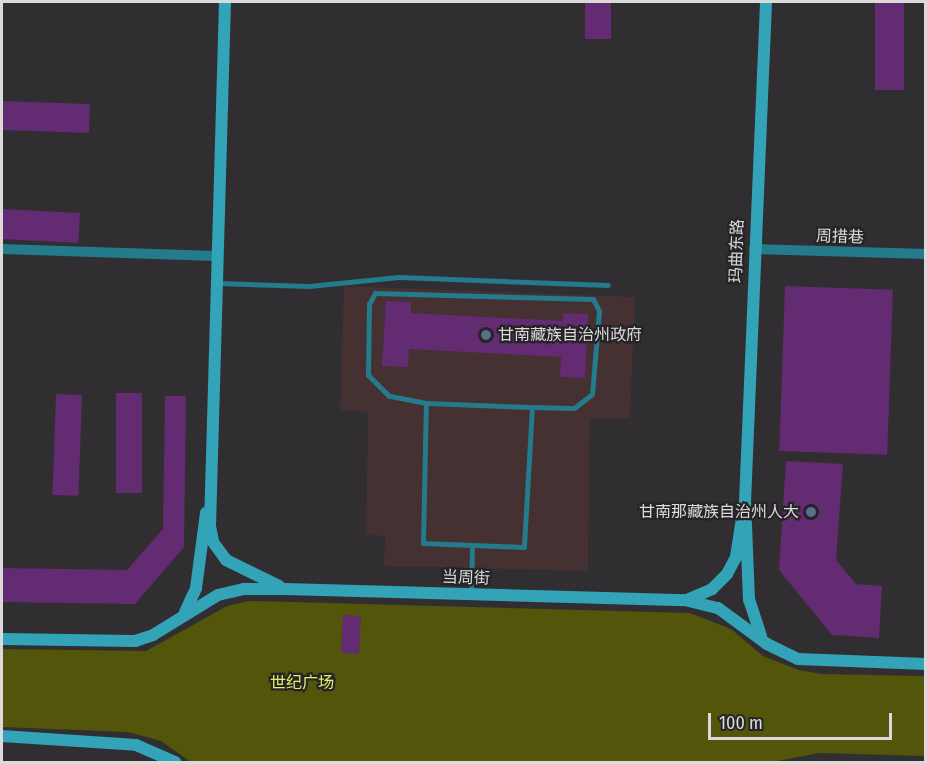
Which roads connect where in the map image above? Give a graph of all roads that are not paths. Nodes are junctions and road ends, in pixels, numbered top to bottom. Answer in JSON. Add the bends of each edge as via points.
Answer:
{"nodes":[{"id":1,"x":225,"y":2,"type":"edge"},
{"id":2,"x":766,"y":2,"type":"edge"},
{"id":3,"x":2,"y":249,"type":"edge"},
{"id":4,"x":753,"y":249,"type":"junction"},
{"id":5,"x":926,"y":254,"type":"edge"},
{"id":6,"x":216,"y":256,"type":"junction"},
{"id":7,"x":215,"y":283,"type":"junction"},
{"id":8,"x":608,"y":285,"type":"dead end"},
{"id":9,"x":426,"y":403,"type":"junction"},
{"id":10,"x":532,"y":407,"type":"junction"},
{"id":11,"x":745,"y":502,"type":"junction"},
{"id":12,"x":208,"y":506,"type":"junction"},
{"id":13,"x":472,"y":548,"type":"junction"},
{"id":14,"x":285,"y":589,"type":"junction"},
{"id":15,"x":471,"y":594,"type":"junction"},
{"id":16,"x":685,"y":600,"type":"junction"},
{"id":17,"x":178,"y":620,"type":"junction"},
{"id":18,"x":2,"y":639,"type":"edge"},
{"id":19,"x":767,"y":644,"type":"junction"},
{"id":20,"x":926,"y":664,"type":"edge"},
{"id":21,"x":2,"y":736,"type":"edge"},
{"id":22,"x":172,"y":761,"type":"edge"}],
"edges":[{"from":1,"to":6,"type":"street"},
{"from":2,"to":4,"type":"street","name":"玛曲东路"},
{"from":3,"to":6,"type":"street"},
{"from":4,"to":5,"type":"street","name":"周措巷"},
{"from":4,"to":11,"type":"street","name":"玛曲东路"},
{"from":6,"to":7,"type":"street"},
{"from":7,"to":8,"type":"lane","via":[[309,286],[399,277]]},
{"from":7,"to":12,"type":"street"},
{"from":9,"to":10,"type":"lane"},
{"from":9,"to":10,"type":"lane","via":[[389,396],[368,375],[369,304],[375,293],[593,299],[599,311],[592,394],[574,408]]},
{"from":9,"to":13,"type":"lane","via":[[421,540],[426,546]]},
{"from":10,"to":13,"type":"lane","via":[[526,543],[517,549]]},
{"from":11,"to":16,"type":"street","via":[[736,557],[727,574],[707,592]]},
{"from":11,"to":19,"type":"street","via":[[751,611]]},
{"from":12,"to":14,"type":"street","via":[[213,542],[219,554],[249,574]]},
{"from":12,"to":17,"type":"street","via":[[196,588]]},
{"from":13,"to":15,"type":"lane"},
{"from":14,"to":15,"type":"street","name":"当周街"},
{"from":14,"to":17,"type":"street","name":"当周街","via":[[230,591],[204,602]]},
{"from":15,"to":16,"type":"street","name":"当周街"},
{"from":16,"to":19,"type":"street","name":"当周街","via":[[728,614]]},
{"from":17,"to":18,"type":"street","name":"当周街","via":[[135,641]]},
{"from":19,"to":20,"type":"street","name":"当周街","via":[[791,657],[817,661]]},
{"from":21,"to":22,"type":"street","via":[[116,742],[136,745]]}]}
